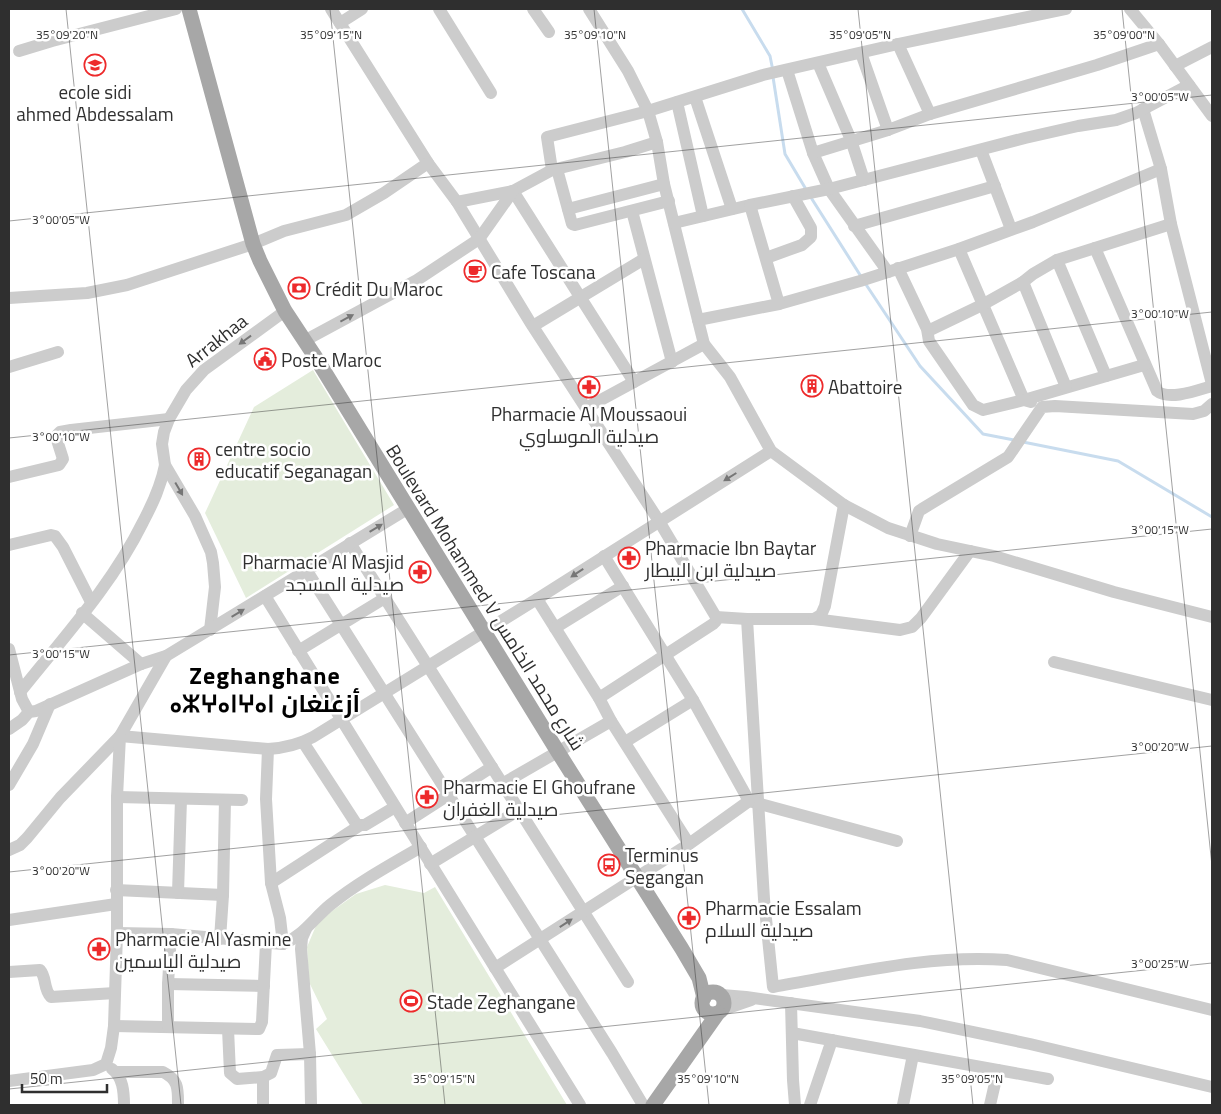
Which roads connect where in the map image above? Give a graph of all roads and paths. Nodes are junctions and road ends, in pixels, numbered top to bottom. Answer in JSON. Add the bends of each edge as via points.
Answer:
{"nodes":[{"id":1,"x":176,"y":9,"type":"edge"},
{"id":2,"x":189,"y":9,"type":"edge"},
{"id":3,"x":330,"y":9,"type":"edge"},
{"id":4,"x":362,"y":9,"type":"edge"},
{"id":5,"x":439,"y":9,"type":"edge"},
{"id":6,"x":533,"y":9,"type":"edge"},
{"id":7,"x":589,"y":9,"type":"edge"},
{"id":8,"x":1066,"y":9,"type":"edge"},
{"id":9,"x":1130,"y":9,"type":"edge"},
{"id":10,"x":340,"y":23,"type":"junction"},
{"id":11,"x":549,"y":32,"type":"dead end"},
{"id":12,"x":898,"y":44,"type":"junction"},
{"id":13,"x":1159,"y":44,"type":"junction"},
{"id":14,"x":1212,"y":47,"type":"edge"},
{"id":15,"x":20,"y":51,"type":"dead end"},
{"id":16,"x":861,"y":53,"type":"junction"},
{"id":17,"x":818,"y":63,"type":"junction"},
{"id":18,"x":1175,"y":66,"type":"junction"},
{"id":19,"x":786,"y":70,"type":"junction"},
{"id":20,"x":1189,"y":85,"type":"junction"},
{"id":21,"x":492,"y":93,"type":"dead end"},
{"id":22,"x":695,"y":97,"type":"junction"},
{"id":23,"x":677,"y":102,"type":"junction"},
{"id":24,"x":1143,"y":109,"type":"junction"},
{"id":25,"x":648,"y":111,"type":"junction"},
{"id":26,"x":930,"y":114,"type":"junction"},
{"id":27,"x":1212,"y":116,"type":"edge"},
{"id":28,"x":888,"y":130,"type":"junction"},
{"id":29,"x":851,"y":140,"type":"junction"},
{"id":30,"x":657,"y":142,"type":"junction"},
{"id":31,"x":981,"y":150,"type":"junction"},
{"id":32,"x":813,"y":153,"type":"junction"},
{"id":33,"x":428,"y":163,"type":"junction"},
{"id":34,"x":554,"y":169,"type":"junction"},
{"id":35,"x":1161,"y":169,"type":"junction"},
{"id":36,"x":864,"y":180,"type":"junction"},
{"id":37,"x":664,"y":184,"type":"junction"},
{"id":38,"x":995,"y":186,"type":"junction"},
{"id":39,"x":513,"y":190,"type":"junction"},
{"id":40,"x":827,"y":190,"type":"junction"},
{"id":41,"x":798,"y":195,"type":"junction"},
{"id":42,"x":669,"y":201,"type":"junction"},
{"id":43,"x":457,"y":202,"type":"junction"},
{"id":44,"x":750,"y":205,"type":"junction"},
{"id":45,"x":568,"y":209,"type":"junction"},
{"id":46,"x":732,"y":209,"type":"junction"},
{"id":47,"x":632,"y":211,"type":"junction"},
{"id":48,"x":703,"y":216,"type":"junction"},
{"id":49,"x":674,"y":223,"type":"junction"},
{"id":50,"x":1171,"y":224,"type":"junction"},
{"id":51,"x":854,"y":226,"type":"junction"},
{"id":52,"x":1011,"y":229,"type":"junction"},
{"id":53,"x":479,"y":238,"type":"junction"},
{"id":54,"x":254,"y":244,"type":"junction"},
{"id":55,"x":1095,"y":248,"type":"junction"},
{"id":56,"x":959,"y":249,"type":"junction"},
{"id":57,"x":766,"y":258,"type":"junction"},
{"id":58,"x":644,"y":259,"type":"junction"},
{"id":59,"x":1057,"y":260,"type":"junction"},
{"id":60,"x":893,"y":270,"type":"junction"},
{"id":61,"x":1023,"y":282,"type":"junction"},
{"id":62,"x":9,"y":298,"type":"edge"},
{"id":63,"x":580,"y":298,"type":"junction"},
{"id":64,"x":779,"y":304,"type":"junction"},
{"id":65,"x":982,"y":306,"type":"junction"},
{"id":66,"x":284,"y":312,"type":"junction"},
{"id":67,"x":698,"y":320,"type":"junction"},
{"id":68,"x":533,"y":326,"type":"junction"},
{"id":69,"x":927,"y":329,"type":"junction"},
{"id":70,"x":304,"y":341,"type":"junction"},
{"id":71,"x":704,"y":344,"type":"junction"},
{"id":72,"x":58,"y":352,"type":"dead end"},
{"id":73,"x":672,"y":362,"type":"junction"},
{"id":74,"x":1144,"y":365,"type":"junction"},
{"id":75,"x":9,"y":368,"type":"edge"},
{"id":76,"x":1106,"y":376,"type":"junction"},
{"id":77,"x":634,"y":382,"type":"junction"},
{"id":78,"x":1212,"y":385,"type":"edge"},
{"id":79,"x":1066,"y":387,"type":"junction"},
{"id":80,"x":1024,"y":400,"type":"junction"},
{"id":81,"x":1212,"y":404,"type":"edge"},
{"id":82,"x":586,"y":408,"type":"junction"},
{"id":83,"x":1042,"y":408,"type":"junction"},
{"id":84,"x":169,"y":419,"type":"junction"},
{"id":85,"x":771,"y":451,"type":"junction"},
{"id":86,"x":165,"y":465,"type":"junction"},
{"id":87,"x":9,"y":478,"type":"edge"},
{"id":88,"x":844,"y":505,"type":"junction"},
{"id":89,"x":408,"y":508,"type":"junction"},
{"id":90,"x":659,"y":521,"type":"junction"},
{"id":91,"x":910,"y":536,"type":"junction"},
{"id":92,"x":350,"y":543,"type":"junction"},
{"id":93,"x":9,"y":545,"type":"edge"},
{"id":94,"x":970,"y":551,"type":"junction"},
{"id":95,"x":604,"y":556,"type":"junction"},
{"id":96,"x":307,"y":571,"type":"junction"},
{"id":97,"x":623,"y":586,"type":"junction"},
{"id":98,"x":265,"y":596,"type":"junction"},
{"id":99,"x":385,"y":598,"type":"junction"},
{"id":100,"x":537,"y":599,"type":"junction"},
{"id":101,"x":91,"y":602,"type":"junction"},
{"id":102,"x":82,"y":613,"type":"junction"},
{"id":103,"x":716,"y":616,"type":"junction"},
{"id":104,"x":1212,"y":617,"type":"edge"},
{"id":105,"x":747,"y":619,"type":"junction"},
{"id":106,"x":814,"y":619,"type":"junction"},
{"id":107,"x":341,"y":625,"type":"junction"},
{"id":108,"x":555,"y":628,"type":"junction"},
{"id":109,"x":210,"y":630,"type":"junction"},
{"id":110,"x":484,"y":630,"type":"junction"},
{"id":111,"x":9,"y":649,"type":"edge"},
{"id":112,"x":298,"y":651,"type":"junction"},
{"id":113,"x":666,"y":655,"type":"junction"},
{"id":114,"x":166,"y":656,"type":"junction"},
{"id":115,"x":1054,"y":662,"type":"dead end"},
{"id":116,"x":141,"y":664,"type":"junction"},
{"id":117,"x":428,"y":666,"type":"junction"},
{"id":118,"x":20,"y":692,"type":"junction"},
{"id":119,"x":384,"y":693,"type":"junction"},
{"id":120,"x":599,"y":698,"type":"junction"},
{"id":121,"x":693,"y":700,"type":"junction"},
{"id":122,"x":1212,"y":700,"type":"edge"},
{"id":123,"x":50,"y":704,"type":"junction"},
{"id":124,"x":29,"y":712,"type":"junction"},
{"id":125,"x":341,"y":720,"type":"junction"},
{"id":126,"x":611,"y":721,"type":"junction"},
{"id":127,"x":9,"y":728,"type":"edge"},
{"id":128,"x":120,"y":736,"type":"junction"},
{"id":129,"x":303,"y":742,"type":"junction"},
{"id":130,"x":626,"y":742,"type":"junction"},
{"id":131,"x":268,"y":749,"type":"junction"},
{"id":132,"x":558,"y":752,"type":"junction"},
{"id":133,"x":492,"y":767,"type":"junction"},
{"id":134,"x":502,"y":784,"type":"junction"},
{"id":135,"x":9,"y":785,"type":"edge"},
{"id":136,"x":448,"y":794,"type":"junction"},
{"id":137,"x":116,"y":797,"type":"junction"},
{"id":138,"x":181,"y":799,"type":"junction"},
{"id":139,"x":225,"y":800,"type":"junction"},
{"id":140,"x":242,"y":800,"type":"dead end"},
{"id":141,"x":754,"y":802,"type":"junction"},
{"id":142,"x":395,"y":807,"type":"junction"},
{"id":143,"x":519,"y":810,"type":"junction"},
{"id":144,"x":405,"y":823,"type":"junction"},
{"id":145,"x":359,"y":826,"type":"junction"},
{"id":146,"x":475,"y":836,"type":"junction"},
{"id":147,"x":898,"y":841,"type":"dead end"},
{"id":148,"x":689,"y":844,"type":"junction"},
{"id":149,"x":421,"y":848,"type":"junction"},
{"id":150,"x":9,"y":850,"type":"edge"},
{"id":151,"x":430,"y":864,"type":"junction"},
{"id":152,"x":638,"y":877,"type":"junction"},
{"id":153,"x":271,"y":882,"type":"junction"},
{"id":154,"x":116,"y":890,"type":"junction"},
{"id":155,"x":178,"y":893,"type":"junction"},
{"id":156,"x":223,"y":895,"type":"junction"},
{"id":157,"x":116,"y":904,"type":"junction"},
{"id":158,"x":584,"y":912,"type":"junction"},
{"id":159,"x":9,"y":920,"type":"edge"},
{"id":160,"x":306,"y":929,"type":"junction"},
{"id":161,"x":117,"y":933,"type":"junction"},
{"id":162,"x":171,"y":934,"type":"junction"},
{"id":163,"x":220,"y":939,"type":"junction"},
{"id":164,"x":540,"y":940,"type":"junction"},
{"id":165,"x":266,"y":944,"type":"junction"},
{"id":166,"x":283,"y":944,"type":"junction"},
{"id":167,"x":496,"y":968,"type":"junction"},
{"id":168,"x":9,"y":972,"type":"edge"},
{"id":169,"x":628,"y":982,"type":"dead end"},
{"id":170,"x":168,"y":984,"type":"junction"},
{"id":171,"x":264,"y":986,"type":"junction"},
{"id":172,"x":773,"y":988,"type":"junction"},
{"id":173,"x":115,"y":993,"type":"junction"},
{"id":174,"x":774,"y":1001,"type":"junction"},
{"id":175,"x":714,"y":1003,"type":"junction"},
{"id":176,"x":791,"y":1003,"type":"junction"},
{"id":177,"x":1212,"y":1010,"type":"edge"},
{"id":178,"x":114,"y":1026,"type":"junction"},
{"id":179,"x":168,"y":1027,"type":"junction"},
{"id":180,"x":228,"y":1029,"type":"junction"},
{"id":181,"x":792,"y":1033,"type":"junction"},
{"id":182,"x":832,"y":1040,"type":"junction"},
{"id":183,"x":310,"y":1054,"type":"junction"},
{"id":184,"x":913,"y":1055,"type":"junction"},
{"id":185,"x":111,"y":1068,"type":"junction"},
{"id":186,"x":998,"y":1070,"type":"junction"},
{"id":187,"x":263,"y":1077,"type":"junction"},
{"id":188,"x":1048,"y":1078,"type":"dead end"},
{"id":189,"x":9,"y":1081,"type":"edge"},
{"id":190,"x":1212,"y":1087,"type":"edge"},
{"id":191,"x":124,"y":1105,"type":"edge"},
{"id":192,"x":178,"y":1105,"type":"edge"},
{"id":193,"x":263,"y":1105,"type":"edge"},
{"id":194,"x":311,"y":1105,"type":"edge"},
{"id":195,"x":580,"y":1105,"type":"edge"},
{"id":196,"x":643,"y":1105,"type":"edge"},
{"id":197,"x":653,"y":1105,"type":"edge"},
{"id":198,"x":795,"y":1105,"type":"edge"},
{"id":199,"x":810,"y":1105,"type":"edge"},
{"id":200,"x":904,"y":1105,"type":"edge"},
{"id":201,"x":990,"y":1105,"type":"edge"}],
"edges":[{"from":1,"to":15,"type":"street"},
{"from":2,"to":54,"type":"main road","name":"Boulevard Mohammed V شارع محمد الخامس"},
{"from":3,"to":10,"type":"street"},
{"from":4,"to":10,"type":"street"},
{"from":5,"to":21,"type":"street"},
{"from":6,"to":11,"type":"street"},
{"from":7,"to":25,"type":"street","via":[[628,71]]},
{"from":8,"to":12,"type":"street"},
{"from":9,"to":13,"type":"street"},
{"from":10,"to":33,"type":"street"},
{"from":12,"to":16,"type":"street"},
{"from":12,"to":26,"type":"street"},
{"from":13,"to":18,"type":"street"},
{"from":13,"to":26,"type":"street"},
{"from":14,"to":18,"type":"street"},
{"from":16,"to":17,"type":"street"},
{"from":16,"to":28,"type":"street"},
{"from":17,"to":19,"type":"street"},
{"from":17,"to":29,"type":"street"},
{"from":18,"to":20,"type":"street"},
{"from":19,"to":22,"type":"street"},
{"from":19,"to":32,"type":"street"},
{"from":20,"to":24,"type":"street"},
{"from":20,"to":27,"type":"street"},
{"from":22,"to":23,"type":"street"},
{"from":22,"to":46,"type":"street"},
{"from":23,"to":25,"type":"street"},
{"from":23,"to":48,"type":"street"},
{"from":24,"to":31,"type":"street","via":[[1116,120]]},
{"from":24,"to":35,"type":"street"},
{"from":25,"to":30,"type":"street"},
{"from":25,"to":34,"type":"street","via":[[547,137]]},
{"from":26,"to":28,"type":"street"},
{"from":28,"to":29,"type":"street"},
{"from":29,"to":32,"type":"street"},
{"from":29,"to":36,"type":"street"},
{"from":30,"to":34,"type":"street"},
{"from":30,"to":37,"type":"street"},
{"from":31,"to":36,"type":"street"},
{"from":31,"to":38,"type":"street"},
{"from":32,"to":40,"type":"street"},
{"from":33,"to":43,"type":"street"},
{"from":33,"to":54,"type":"street","via":[[346,215],[284,231]]},
{"from":34,"to":39,"type":"street"},
{"from":34,"to":45,"type":"street"},
{"from":35,"to":50,"type":"street"},
{"from":35,"to":52,"type":"street"},
{"from":36,"to":40,"type":"street"},
{"from":37,"to":42,"type":"street"},
{"from":37,"to":45,"type":"street"},
{"from":38,"to":51,"type":"street"},
{"from":38,"to":52,"type":"street"},
{"from":39,"to":43,"type":"street"},
{"from":39,"to":53,"type":"street"},
{"from":39,"to":63,"type":"street"},
{"from":40,"to":41,"type":"street"},
{"from":40,"to":51,"type":"street"},
{"from":41,"to":44,"type":"street"},
{"from":41,"to":57,"type":"street","via":[[811,228],[811,237],[802,245]]},
{"from":42,"to":47,"type":"street"},
{"from":42,"to":49,"type":"street"},
{"from":43,"to":53,"type":"street"},
{"from":44,"to":46,"type":"street"},
{"from":44,"to":57,"type":"street"},
{"from":45,"to":47,"type":"street","via":[[575,225]]},
{"from":46,"to":48,"type":"street"},
{"from":47,"to":58,"type":"street"},
{"from":48,"to":49,"type":"street"},
{"from":49,"to":67,"type":"street"},
{"from":50,"to":55,"type":"street"},
{"from":50,"to":78,"type":"street"},
{"from":51,"to":60,"type":"street"},
{"from":52,"to":56,"type":"street"},
{"from":53,"to":68,"type":"street"},
{"from":70,"to":53,"type":"street","one_way":true,"via":[[417,280]]},
{"from":54,"to":62,"type":"street","via":[[119,287],[86,293]]},
{"from":54,"to":66,"type":"main road","name":"Boulevard Mohammed V شارع محمد الخامس"},
{"from":55,"to":59,"type":"street"},
{"from":55,"to":74,"type":"street"},
{"from":56,"to":60,"type":"street"},
{"from":56,"to":65,"type":"street"},
{"from":57,"to":64,"type":"street"},
{"from":58,"to":63,"type":"street"},
{"from":58,"to":73,"type":"street"},
{"from":59,"to":61,"type":"street"},
{"from":59,"to":76,"type":"street"},
{"from":60,"to":64,"type":"street"},
{"from":60,"to":69,"type":"street"},
{"from":61,"to":65,"type":"street"},
{"from":61,"to":79,"type":"street"},
{"from":63,"to":68,"type":"street"},
{"from":63,"to":77,"type":"street"},
{"from":64,"to":67,"type":"street"},
{"from":65,"to":69,"type":"street"},
{"from":65,"to":80,"type":"street"},
{"from":66,"to":70,"type":"main road","name":"Boulevard Mohammed V شارع محمد الخامس"},
{"from":66,"to":84,"type":"street","name":"Arrakhaa","one_way":true,"via":[[204,370],[186,390]]},
{"from":67,"to":71,"type":"street"},
{"from":68,"to":82,"type":"street"},
{"from":69,"to":80,"type":"street","via":[[929,341],[973,405],[983,410]]},
{"from":70,"to":89,"type":"main road","name":"Boulevard Mohammed V شارع محمد الخامس"},
{"from":71,"to":73,"type":"street"},
{"from":71,"to":85,"type":"street","via":[[730,377]]},
{"from":72,"to":75,"type":"street"},
{"from":73,"to":77,"type":"street"},
{"from":74,"to":76,"type":"street"},
{"from":74,"to":78,"type":"street","via":[[1155,390],[1162,395],[1183,394]]},
{"from":76,"to":79,"type":"street"},
{"from":77,"to":82,"type":"street"},
{"from":79,"to":80,"type":"street"},
{"from":80,"to":83,"type":"street"},
{"from":81,"to":83,"type":"street","via":[[1204,411],[1192,414],[1055,406]]},
{"from":82,"to":90,"type":"street"},
{"from":83,"to":91,"type":"street","via":[[1008,457],[919,511]]},
{"from":84,"to":86,"type":"street","name":"Arrakhaa","via":[[162,444]]},
{"from":84,"to":87,"type":"street","via":[[60,432],[57,434],[62,459],[59,465]]},
{"from":85,"to":88,"type":"street"},
{"from":85,"to":90,"type":"street","one_way":true},
{"from":86,"to":101,"type":"street","via":[[157,493],[139,531]]},
{"from":86,"to":109,"type":"street","name":"Arrakhaa","one_way":true,"via":[[195,516],[210,552],[215,574]]},
{"from":88,"to":91,"type":"street"},
{"from":88,"to":106,"type":"street","via":[[825,606],[821,615]]},
{"from":92,"to":89,"type":"street","one_way":true},
{"from":89,"to":110,"type":"main road","name":"Boulevard Mohammed V شارع محمد الخامس"},
{"from":90,"to":95,"type":"street"},
{"from":90,"to":103,"type":"street"},
{"from":91,"to":94,"type":"street"},
{"from":92,"to":96,"type":"street"},
{"from":92,"to":99,"type":"street"},
{"from":93,"to":101,"type":"street","via":[[55,536]]},
{"from":94,"to":104,"type":"street"},
{"from":94,"to":106,"type":"street","via":[[912,627],[900,630]]},
{"from":95,"to":97,"type":"street"},
{"from":95,"to":100,"type":"street","one_way":true},
{"from":96,"to":98,"type":"street"},
{"from":96,"to":107,"type":"street"},
{"from":97,"to":108,"type":"street"},
{"from":97,"to":113,"type":"street"},
{"from":109,"to":98,"type":"street","one_way":true},
{"from":98,"to":112,"type":"street"},
{"from":99,"to":107,"type":"street"},
{"from":99,"to":117,"type":"street"},
{"from":100,"to":108,"type":"street"},
{"from":100,"to":110,"type":"street"},
{"from":101,"to":102,"type":"street"},
{"from":102,"to":116,"type":"street"},
{"from":102,"to":118,"type":"street"},
{"from":103,"to":105,"type":"street"},
{"from":103,"to":113,"type":"street","via":[[713,624]]},
{"from":105,"to":106,"type":"street"},
{"from":105,"to":141,"type":"street"},
{"from":107,"to":112,"type":"street"},
{"from":107,"to":119,"type":"street"},
{"from":108,"to":120,"type":"street"},
{"from":109,"to":114,"type":"street"},
{"from":110,"to":117,"type":"street"},
{"from":110,"to":132,"type":"main road","name":"Boulevard Mohammed V شارع محمد الخامس"},
{"from":111,"to":118,"type":"street"},
{"from":112,"to":125,"type":"street"},
{"from":113,"to":120,"type":"street"},
{"from":113,"to":121,"type":"street"},
{"from":114,"to":116,"type":"street"},
{"from":114,"to":128,"type":"street"},
{"from":115,"to":122,"type":"street"},
{"from":116,"to":123,"type":"street"},
{"from":117,"to":119,"type":"street"},
{"from":117,"to":133,"type":"street"},
{"from":118,"to":124,"type":"street"},
{"from":119,"to":125,"type":"street"},
{"from":119,"to":136,"type":"street"},
{"from":120,"to":126,"type":"street"},
{"from":121,"to":130,"type":"street"},
{"from":121,"to":141,"type":"street"},
{"from":123,"to":124,"type":"street"},
{"from":123,"to":135,"type":"street","via":[[33,744]]},
{"from":124,"to":127,"type":"street"},
{"from":125,"to":129,"type":"street"},
{"from":125,"to":142,"type":"street"},
{"from":126,"to":130,"type":"street"},
{"from":126,"to":132,"type":"street"},
{"from":128,"to":131,"type":"street"},
{"from":128,"to":137,"type":"street"},
{"from":128,"to":150,"type":"street","via":[[20,845]]},
{"from":129,"to":131,"type":"street"},
{"from":129,"to":145,"type":"street"},
{"from":130,"to":148,"type":"street"},
{"from":131,"to":153,"type":"street","via":[[266,799]]},
{"from":132,"to":134,"type":"street"},
{"from":132,"to":152,"type":"main road","name":"Boulevard Mohammed V شارع محمد الخامس"},
{"from":133,"to":134,"type":"street"},
{"from":133,"to":136,"type":"street"},
{"from":134,"to":143,"type":"street"},
{"from":136,"to":144,"type":"street"},
{"from":136,"to":146,"type":"street"},
{"from":137,"to":138,"type":"street"},
{"from":137,"to":154,"type":"street"},
{"from":138,"to":139,"type":"street"},
{"from":138,"to":155,"type":"street"},
{"from":139,"to":140,"type":"street"},
{"from":139,"to":156,"type":"street"},
{"from":141,"to":147,"type":"street"},
{"from":141,"to":148,"type":"street"},
{"from":141,"to":172,"type":"street"},
{"from":142,"to":144,"type":"street"},
{"from":142,"to":145,"type":"street"},
{"from":143,"to":146,"type":"street"},
{"from":143,"to":158,"type":"street"},
{"from":144,"to":149,"type":"street"},
{"from":145,"to":153,"type":"street"},
{"from":146,"to":151,"type":"street"},
{"from":146,"to":164,"type":"street"},
{"from":148,"to":152,"type":"street"},
{"from":149,"to":151,"type":"street"},
{"from":149,"to":160,"type":"street","via":[[356,886]]},
{"from":151,"to":167,"type":"street"},
{"from":152,"to":158,"type":"street"},
{"from":152,"to":175,"type":"main road","name":"Boulevard Mohammed V شارع محمد الخامس","via":[[695,970],[706,981]]},
{"from":153,"to":166,"type":"street"},
{"from":154,"to":155,"type":"street"},
{"from":154,"to":157,"type":"street"},
{"from":155,"to":156,"type":"street"},
{"from":156,"to":163,"type":"street"},
{"from":157,"to":159,"type":"street"},
{"from":157,"to":161,"type":"street"},
{"from":164,"to":158,"type":"street","one_way":true},
{"from":158,"to":169,"type":"street"},
{"from":160,"to":166,"type":"street"},
{"from":160,"to":183,"type":"street","via":[[301,949]]},
{"from":161,"to":162,"type":"street"},
{"from":161,"to":173,"type":"street"},
{"from":162,"to":163,"type":"street"},
{"from":162,"to":170,"type":"street"},
{"from":163,"to":165,"type":"street"},
{"from":164,"to":167,"type":"street"},
{"from":164,"to":196,"type":"street"},
{"from":165,"to":166,"type":"street"},
{"from":165,"to":171,"type":"street"},
{"from":167,"to":195,"type":"street"},
{"from":168,"to":173,"type":"street","via":[[40,970],[45,989],[51,997]]},
{"from":170,"to":171,"type":"street"},
{"from":170,"to":179,"type":"street"},
{"from":171,"to":180,"type":"street","via":[[260,1028]]},
{"from":172,"to":174,"type":"street"},
{"from":172,"to":177,"type":"street","via":[[920,963],[982,958],[1007,960]]},
{"from":173,"to":178,"type":"street"},
{"from":174,"to":175,"type":"street","via":[[758,999]]},
{"from":174,"to":176,"type":"street"},
{"from":175,"to":197,"type":"main road","via":[[691,1050]]},
{"from":176,"to":181,"type":"street"},
{"from":176,"to":190,"type":"street","via":[[920,1021]]},
{"from":178,"to":179,"type":"street"},
{"from":178,"to":185,"type":"street"},
{"from":179,"to":180,"type":"street"},
{"from":180,"to":187,"type":"street","via":[[232,1076],[237,1079]]},
{"from":181,"to":182,"type":"street"},
{"from":181,"to":198,"type":"street"},
{"from":182,"to":184,"type":"street"},
{"from":182,"to":199,"type":"street"},
{"from":183,"to":187,"type":"street","via":[[278,1055],[271,1073]]},
{"from":183,"to":194,"type":"street"},
{"from":184,"to":186,"type":"street"},
{"from":184,"to":200,"type":"street"},
{"from":185,"to":189,"type":"street"},
{"from":185,"to":191,"type":"street","via":[[122,1085]]},
{"from":185,"to":192,"type":"street","via":[[163,1072],[176,1082]]},
{"from":186,"to":188,"type":"street"},
{"from":186,"to":201,"type":"street"},
{"from":187,"to":193,"type":"street"}]}
